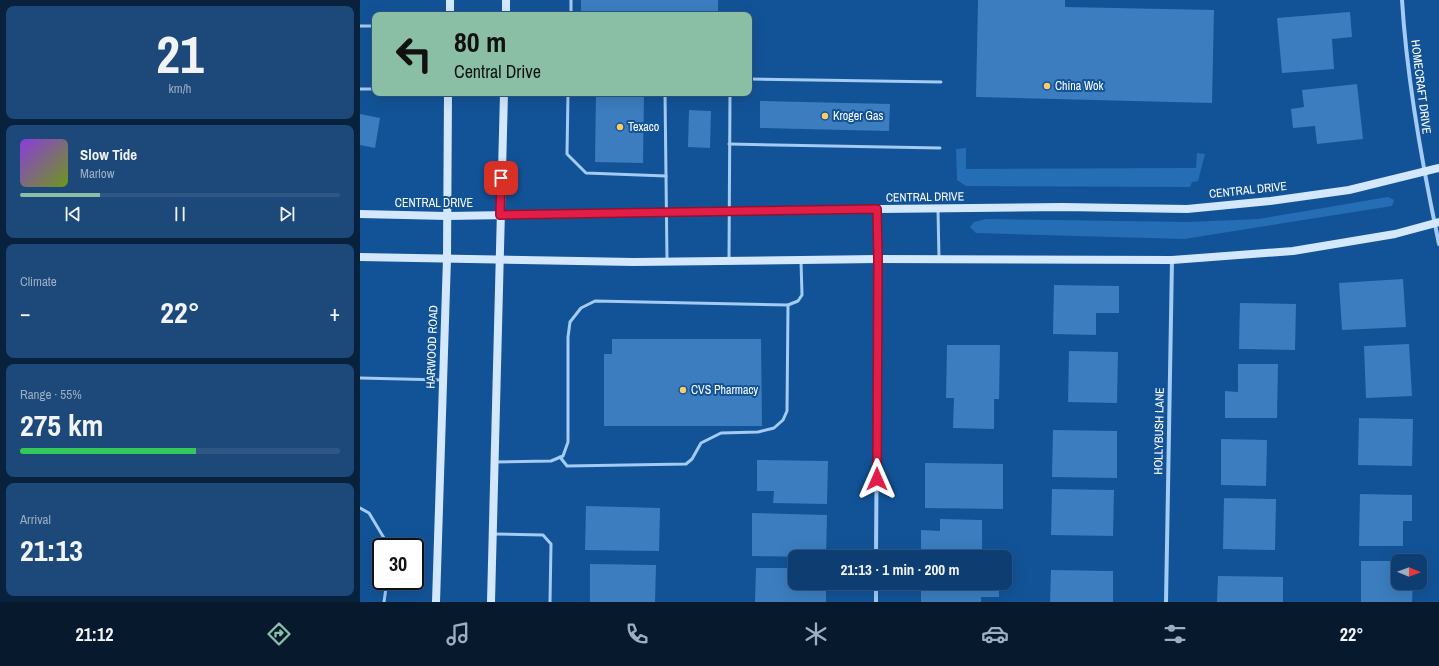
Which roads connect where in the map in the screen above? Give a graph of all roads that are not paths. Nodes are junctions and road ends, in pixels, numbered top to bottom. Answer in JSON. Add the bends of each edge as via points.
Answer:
{"nodes":[{"id":1,"x":450,"y":0,"type":"edge"},
{"id":2,"x":506,"y":0,"type":"edge"},
{"id":3,"x":571,"y":0,"type":"edge"},
{"id":4,"x":1402,"y":0,"type":"edge"},
{"id":5,"x":450,"y":12,"type":"edge"},
{"id":6,"x":506,"y":12,"type":"edge"},
{"id":7,"x":571,"y":12,"type":"edge"},
{"id":8,"x":360,"y":26,"type":"edge"},
{"id":9,"x":372,"y":26,"type":"edge"},
{"id":10,"x":752,"y":79,"type":"edge"},
{"id":11,"x":941,"y":82,"type":"dead end"},
{"id":12,"x":360,"y":89,"type":"edge"},
{"id":13,"x":372,"y":89,"type":"edge"},
{"id":14,"x":448,"y":96,"type":"edge"},
{"id":15,"x":504,"y":96,"type":"edge"},
{"id":16,"x":568,"y":96,"type":"edge"},
{"id":17,"x":665,"y":96,"type":"edge"},
{"id":18,"x":730,"y":96,"type":"edge"},
{"id":19,"x":729,"y":144,"type":"junction"},
{"id":20,"x":940,"y":148,"type":"dead end"},
{"id":21,"x":1439,"y":168,"type":"edge"},
{"id":22,"x":1424,"y":171,"type":"junction"},
{"id":23,"x":666,"y":176,"type":"junction"},
{"id":24,"x":938,"y":208,"type":"junction"},
{"id":25,"x":877,"y":209,"type":"junction"},
{"id":26,"x":729,"y":211,"type":"junction"},
{"id":27,"x":667,"y":212,"type":"junction"},
{"id":28,"x":360,"y":214,"type":"edge"},
{"id":29,"x":500,"y":215,"type":"junction"},
{"id":30,"x":447,"y":216,"type":"junction"},
{"id":31,"x":1437,"y":223,"type":"edge"},
{"id":32,"x":1439,"y":244,"type":"edge"},
{"id":33,"x":360,"y":257,"type":"edge"},
{"id":34,"x":447,"y":258,"type":"junction"},
{"id":35,"x":878,"y":259,"type":"junction"},
{"id":36,"x":939,"y":259,"type":"junction"},
{"id":37,"x":499,"y":260,"type":"junction"},
{"id":38,"x":801,"y":260,"type":"junction"},
{"id":39,"x":1172,"y":260,"type":"junction"},
{"id":40,"x":668,"y":261,"type":"junction"},
{"id":41,"x":729,"y":261,"type":"junction"},
{"id":42,"x":788,"y":305,"type":"junction"},
{"id":43,"x":360,"y":378,"type":"edge"},
{"id":44,"x":443,"y":380,"type":"junction"},
{"id":45,"x":560,"y":457,"type":"junction"},
{"id":46,"x":494,"y":462,"type":"junction"},
{"id":47,"x":360,"y":508,"type":"edge"},
{"id":48,"x":492,"y":534,"type":"junction"},
{"id":49,"x":384,"y":538,"type":"edge"},
{"id":50,"x":876,"y":550,"type":"edge"},
{"id":51,"x":386,"y":590,"type":"edge"},
{"id":52,"x":876,"y":590,"type":"edge"},
{"id":53,"x":384,"y":602,"type":"edge"},
{"id":54,"x":436,"y":602,"type":"edge"},
{"id":55,"x":491,"y":602,"type":"edge"},
{"id":56,"x":550,"y":602,"type":"edge"},
{"id":57,"x":876,"y":602,"type":"edge"},
{"id":58,"x":1166,"y":602,"type":"edge"}],
"edges":[{"from":1,"to":5,"type":"main road"},
{"from":2,"to":6,"type":"main road"},
{"from":3,"to":7,"type":"lane"},
{"from":4,"to":22,"type":"street","name":"HOMECRAFT DRIVE","via":[[1418,142]]},
{"from":8,"to":9,"type":"lane"},
{"from":10,"to":11,"type":"lane"},
{"from":12,"to":13,"type":"lane"},
{"from":14,"to":30,"type":"main road","name":"HARWOOD ROAD"},
{"from":15,"to":29,"type":"main road"},
{"from":16,"to":23,"type":"lane","via":[[567,154],[586,173]]},
{"from":17,"to":23,"type":"lane"},
{"from":18,"to":19,"type":"lane"},
{"from":19,"to":20,"type":"lane"},
{"from":19,"to":26,"type":"lane"},
{"from":21,"to":22,"type":"main road","name":"CENTRAL DRIVE"},
{"from":22,"to":24,"type":"main road","name":"CENTRAL DRIVE","via":[[1349,190],[1186,209]]},
{"from":22,"to":31,"type":"street","name":"HOMECRAFT DRIVE"},
{"from":23,"to":27,"type":"lane"},
{"from":24,"to":25,"type":"main road","name":"CENTRAL DRIVE"},
{"from":24,"to":36,"type":"lane"},
{"from":25,"to":26,"type":"main road","name":"CENTRAL DRIVE"},
{"from":25,"to":35,"type":"street"},
{"from":26,"to":27,"type":"main road","name":"CENTRAL DRIVE"},
{"from":26,"to":41,"type":"lane"},
{"from":27,"to":29,"type":"main road","name":"CENTRAL DRIVE"},
{"from":27,"to":40,"type":"lane"},
{"from":28,"to":30,"type":"main road","name":"CENTRAL DRIVE"},
{"from":29,"to":30,"type":"main road","name":"CENTRAL DRIVE"},
{"from":29,"to":37,"type":"main road"},
{"from":30,"to":34,"type":"main road","name":"HARWOOD ROAD"},
{"from":31,"to":32,"type":"street","name":"HOMECRAFT DRIVE"},
{"from":31,"to":39,"type":"main road","via":[[1395,234],[1294,251]]},
{"from":33,"to":34,"type":"main road"},
{"from":34,"to":37,"type":"main road"},
{"from":34,"to":44,"type":"main road","name":"HARWOOD ROAD"},
{"from":35,"to":36,"type":"main road"},
{"from":35,"to":38,"type":"main road"},
{"from":35,"to":50,"type":"street"},
{"from":36,"to":39,"type":"main road"},
{"from":37,"to":40,"type":"main road"},
{"from":37,"to":46,"type":"main road"},
{"from":38,"to":41,"type":"main road"},
{"from":38,"to":42,"type":"lane","via":[[802,295],[798,301]]},
{"from":39,"to":58,"type":"street","name":"HOLLYBUSH LANE"},
{"from":40,"to":41,"type":"main road"},
{"from":42,"to":45,"type":"lane","via":[[787,411],[783,420],[774,428],[758,432],[721,434],[701,443],[686,464],[567,466]]},
{"from":42,"to":45,"type":"lane","via":[[595,301],[581,308],[570,322],[568,442],[563,456]]},
{"from":43,"to":44,"type":"lane"},
{"from":44,"to":54,"type":"main road","name":"HARWOOD ROAD"},
{"from":45,"to":46,"type":"lane","via":[[533,462]]},
{"from":46,"to":48,"type":"main road"},
{"from":47,"to":49,"type":"lane","via":[[369,513]]},
{"from":48,"to":55,"type":"main road"},
{"from":48,"to":56,"type":"lane","via":[[543,535],[551,544]]},
{"from":51,"to":53,"type":"lane"},
{"from":52,"to":57,"type":"street"}]}
